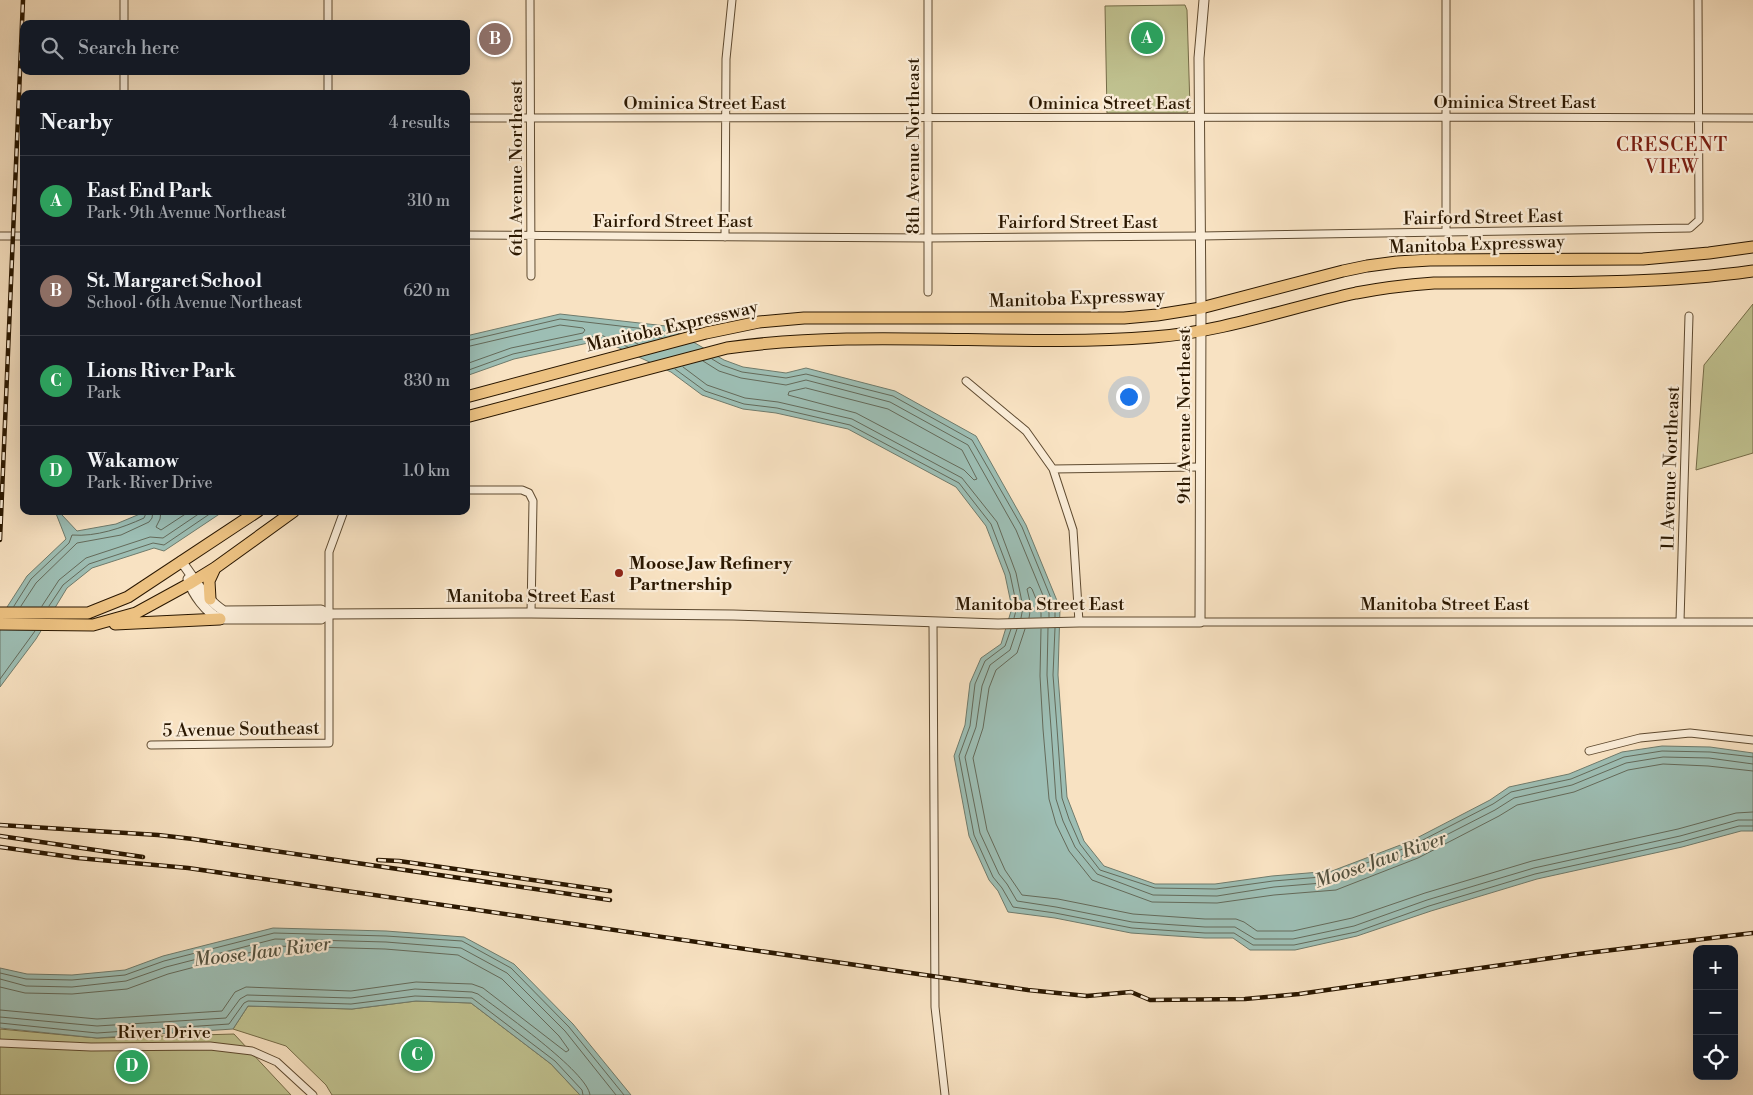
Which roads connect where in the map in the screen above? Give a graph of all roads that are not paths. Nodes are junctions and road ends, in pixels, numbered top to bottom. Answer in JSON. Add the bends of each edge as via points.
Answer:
{"nodes":[{"id":1,"x":124,"y":0,"type":"edge"},
{"id":2,"x":328,"y":0,"type":"edge"},
{"id":3,"x":530,"y":0,"type":"edge"},
{"id":4,"x":732,"y":0,"type":"edge"},
{"id":5,"x":928,"y":0,"type":"edge"},
{"id":6,"x":1204,"y":0,"type":"edge"},
{"id":7,"x":1446,"y":0,"type":"edge"},
{"id":8,"x":1698,"y":0,"type":"edge"},
{"id":9,"x":124,"y":20,"type":"edge"},
{"id":10,"x":328,"y":20,"type":"edge"},
{"id":11,"x":124,"y":75,"type":"edge"},
{"id":12,"x":328,"y":75,"type":"edge"},
{"id":13,"x":124,"y":90,"type":"edge"},
{"id":14,"x":328,"y":90,"type":"edge"},
{"id":15,"x":1445,"y":117,"type":"junction"},
{"id":16,"x":1700,"y":117,"type":"junction"},
{"id":17,"x":470,"y":118,"type":"edge"},
{"id":18,"x":531,"y":118,"type":"junction"},
{"id":19,"x":726,"y":118,"type":"junction"},
{"id":20,"x":927,"y":118,"type":"junction"},
{"id":21,"x":1201,"y":118,"type":"junction"},
{"id":22,"x":1753,"y":118,"type":"edge"},
{"id":23,"x":1446,"y":232,"type":"junction"},
{"id":24,"x":470,"y":235,"type":"edge"},
{"id":25,"x":531,"y":235,"type":"junction"},
{"id":26,"x":0,"y":236,"type":"edge"},
{"id":27,"x":20,"y":236,"type":"edge"},
{"id":28,"x":1201,"y":236,"type":"junction"},
{"id":29,"x":725,"y":237,"type":"junction"},
{"id":30,"x":927,"y":238,"type":"junction"},
{"id":31,"x":1753,"y":247,"type":"edge"},
{"id":32,"x":1753,"y":271,"type":"edge"},
{"id":33,"x":531,"y":276,"type":"dead end"},
{"id":34,"x":928,"y":292,"type":"dead end"},
{"id":35,"x":1201,"y":308,"type":"junction"},
{"id":36,"x":1689,"y":316,"type":"dead end"},
{"id":37,"x":1201,"y":332,"type":"junction"},
{"id":38,"x":966,"y":381,"type":"dead end"},
{"id":39,"x":470,"y":396,"type":"edge"},
{"id":40,"x":470,"y":416,"type":"edge"},
{"id":41,"x":1199,"y":467,"type":"junction"},
{"id":42,"x":1053,"y":468,"type":"junction"},
{"id":43,"x":470,"y":490,"type":"edge"},
{"id":44,"x":252,"y":515,"type":"edge"},
{"id":45,"x":288,"y":515,"type":"edge"},
{"id":46,"x":343,"y":515,"type":"edge"},
{"id":47,"x":181,"y":561,"type":"junction"},
{"id":48,"x":215,"y":568,"type":"junction"},
{"id":49,"x":193,"y":582,"type":"junction"},
{"id":50,"x":210,"y":599,"type":"junction"},
{"id":51,"x":0,"y":613,"type":"edge"},
{"id":52,"x":531,"y":613,"type":"junction"},
{"id":53,"x":328,"y":616,"type":"junction"},
{"id":54,"x":76,"y":619,"type":"junction"},
{"id":55,"x":220,"y":620,"type":"junction"},
{"id":56,"x":1680,"y":621,"type":"junction"},
{"id":57,"x":933,"y":622,"type":"junction"},
{"id":58,"x":1079,"y":622,"type":"junction"},
{"id":59,"x":1200,"y":622,"type":"junction"},
{"id":60,"x":1753,"y":622,"type":"edge"},
{"id":61,"x":0,"y":624,"type":"edge"},
{"id":62,"x":93,"y":625,"type":"junction"},
{"id":63,"x":1753,"y":740,"type":"edge"},
{"id":64,"x":151,"y":745,"type":"dead end"},
{"id":65,"x":1589,"y":751,"type":"dead end"},
{"id":66,"x":0,"y":1043,"type":"edge"},
{"id":67,"x":313,"y":1095,"type":"edge"},
{"id":68,"x":945,"y":1095,"type":"edge"}],
"edges":[{"from":1,"to":9,"type":"street"},
{"from":2,"to":10,"type":"street"},
{"from":3,"to":18,"type":"street","name":"6th Avenue Northeast"},
{"from":4,"to":19,"type":"street","via":[[726,59]]},
{"from":5,"to":20,"type":"street","name":"8th Avenue Northeast"},
{"from":6,"to":21,"type":"street","name":"9th Avenue Northeast","via":[[1200,58]]},
{"from":7,"to":15,"type":"street"},
{"from":8,"to":16,"type":"street"},
{"from":11,"to":13,"type":"street"},
{"from":12,"to":14,"type":"street"},
{"from":15,"to":16,"type":"street","name":"Ominica Street East"},
{"from":15,"to":21,"type":"street","name":"Ominica Street East"},
{"from":15,"to":23,"type":"street"},
{"from":16,"to":22,"type":"street","name":"Ominica Street East"},
{"from":16,"to":23,"type":"street","name":"Fairford Street East","via":[[1699,220],[1690,228]]},
{"from":17,"to":18,"type":"street","name":"Ominica Street East"},
{"from":18,"to":19,"type":"street","name":"Ominica Street East"},
{"from":18,"to":25,"type":"street","name":"6th Avenue Northeast"},
{"from":19,"to":20,"type":"street","name":"Ominica Street East"},
{"from":19,"to":29,"type":"street"},
{"from":20,"to":21,"type":"street","name":"Ominica Street East"},
{"from":20,"to":30,"type":"street","name":"8th Avenue Northeast"},
{"from":21,"to":28,"type":"street","name":"9th Avenue Northeast"},
{"from":23,"to":28,"type":"street","name":"Fairford Street East"},
{"from":24,"to":25,"type":"street","name":"Fairford Street East"},
{"from":25,"to":29,"type":"street","name":"Fairford Street East"},
{"from":25,"to":33,"type":"street","name":"6th Avenue Northeast"},
{"from":26,"to":27,"type":"street"},
{"from":28,"to":30,"type":"street","name":"Fairford Street East"},
{"from":28,"to":35,"type":"street","name":"9th Avenue Northeast"},
{"from":29,"to":30,"type":"street","name":"Fairford Street East"},
{"from":30,"to":34,"type":"street","name":"8th Avenue Northeast"},
{"from":31,"to":35,"type":"main road","name":"Manitoba Expressway","via":[[1643,259],[1397,262],[1343,271]]},
{"from":32,"to":37,"type":"main road","name":"Manitoba Expressway","via":[[1673,280],[1407,285],[1355,294]]},
{"from":35,"to":37,"type":"street","name":"9th Avenue Northeast"},
{"from":35,"to":39,"type":"main road","name":"Manitoba Expressway","via":[[1157,315],[1097,318],[804,318],[759,322]]},
{"from":36,"to":56,"type":"street","name":"11 Avenue Northeast"},
{"from":37,"to":40,"type":"main road","name":"Manitoba Expressway","via":[[1096,340],[763,343],[727,348]]},
{"from":37,"to":41,"type":"street","name":"9th Avenue Northeast"},
{"from":38,"to":42,"type":"street","via":[[1026,431]]},
{"from":41,"to":42,"type":"street"},
{"from":41,"to":59,"type":"street","name":"9th Avenue Northeast"},
{"from":42,"to":58,"type":"street","via":[[1073,530]]},
{"from":43,"to":52,"type":"street","via":[[522,490],[529,493],[533,501]]},
{"from":44,"to":47,"type":"main road"},
{"from":45,"to":48,"type":"main road"},
{"from":46,"to":53,"type":"street","via":[[329,552]]},
{"from":47,"to":49,"type":"street","name":"Manitoba Street East"},
{"from":47,"to":54,"type":"main road","via":[[128,598]]},
{"from":48,"to":49,"type":"main road"},
{"from":48,"to":50,"type":"main road","via":[[209,581]]},
{"from":49,"to":50,"type":"street","name":"Manitoba Street East"},
{"from":49,"to":55,"type":"street","name":"Manitoba Street East","via":[[206,609]]},
{"from":49,"to":62,"type":"main road","via":[[136,614]]},
{"from":50,"to":53,"type":"street","name":"Manitoba Street East","via":[[224,611],[321,610]]},
{"from":51,"to":54,"type":"main road"},
{"from":52,"to":53,"type":"street","name":"Manitoba Street East"},
{"from":52,"to":57,"type":"street","name":"Manitoba Street East","via":[[733,614]]},
{"from":53,"to":55,"type":"street","name":"Manitoba Street East","via":[[321,619]]},
{"from":53,"to":64,"type":"street","name":"5 Avenue Southeast","via":[[329,743]]},
{"from":54,"to":61,"type":"main road"},
{"from":54,"to":62,"type":"main road"},
{"from":55,"to":62,"type":"main road"},
{"from":56,"to":59,"type":"street","name":"Manitoba Street East"},
{"from":56,"to":60,"type":"street","name":"Manitoba Street East"},
{"from":57,"to":58,"type":"street","name":"Manitoba Street East"},
{"from":57,"to":68,"type":"street","via":[[935,1007]]},
{"from":58,"to":59,"type":"street","name":"Manitoba Street East"},
{"from":63,"to":65,"type":"street","via":[[1690,733],[1640,738]]},
{"from":66,"to":67,"type":"street","name":"River Drive","via":[[91,1047],[210,1046],[252,1051],[277,1062]]}]}
